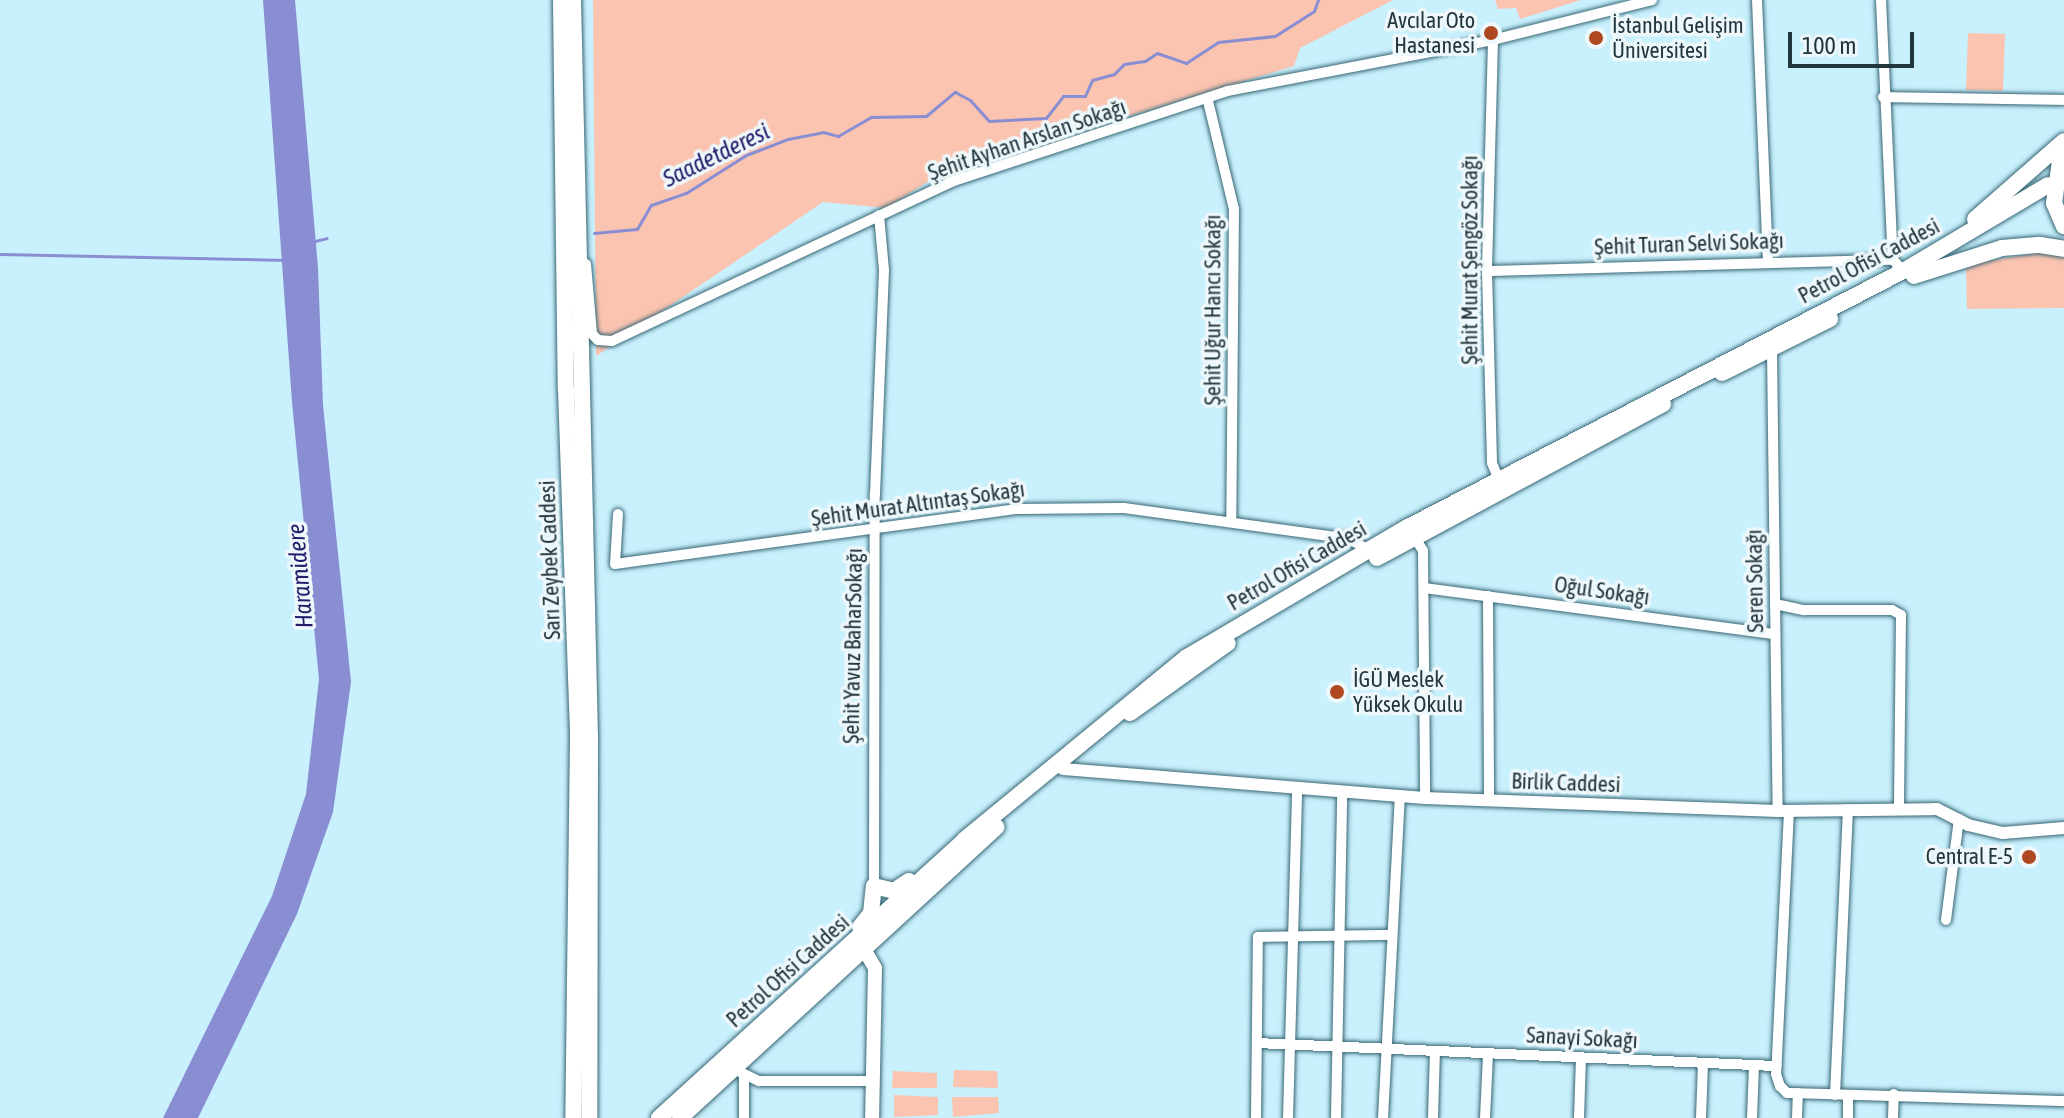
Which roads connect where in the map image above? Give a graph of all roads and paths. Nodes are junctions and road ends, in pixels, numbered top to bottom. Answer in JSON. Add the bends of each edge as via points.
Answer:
{"nodes":[{"id":1,"x":561,"y":0,"type":"edge"},
{"id":2,"x":573,"y":0,"type":"edge"},
{"id":3,"x":1652,"y":0,"type":"edge"},
{"id":4,"x":1757,"y":0,"type":"edge"},
{"id":5,"x":1881,"y":0,"type":"edge"},
{"id":6,"x":1493,"y":40,"type":"junction"},
{"id":7,"x":1883,"y":97,"type":"junction"},
{"id":8,"x":2064,"y":100,"type":"edge"},
{"id":9,"x":1208,"y":101,"type":"junction"},
{"id":10,"x":2064,"y":141,"type":"edge"},
{"id":11,"x":577,"y":178,"type":"junction"},
{"id":12,"x":879,"y":215,"type":"junction"},
{"id":13,"x":2064,"y":226,"type":"edge"},
{"id":14,"x":2064,"y":249,"type":"edge"},
{"id":15,"x":1932,"y":255,"type":"junction"},
{"id":16,"x":1768,"y":260,"type":"junction"},
{"id":17,"x":1904,"y":269,"type":"junction"},
{"id":18,"x":1487,"y":271,"type":"junction"},
{"id":19,"x":1772,"y":350,"type":"junction"},
{"id":20,"x":1498,"y":478,"type":"junction"},
{"id":21,"x":618,"y":514,"type":"dead end"},
{"id":22,"x":1231,"y":522,"type":"junction"},
{"id":23,"x":875,"y":529,"type":"junction"},
{"id":24,"x":1412,"y":532,"type":"junction"},
{"id":25,"x":1369,"y":550,"type":"junction"},
{"id":26,"x":1424,"y":588,"type":"junction"},
{"id":27,"x":1488,"y":596,"type":"junction"},
{"id":28,"x":1775,"y":604,"type":"junction"},
{"id":29,"x":1775,"y":634,"type":"junction"},
{"id":30,"x":1063,"y":769,"type":"junction"},
{"id":31,"x":1297,"y":787,"type":"junction"},
{"id":32,"x":1342,"y":791,"type":"junction"},
{"id":33,"x":1400,"y":796,"type":"junction"},
{"id":34,"x":1425,"y":798,"type":"junction"},
{"id":35,"x":1489,"y":800,"type":"junction"},
{"id":36,"x":1848,"y":809,"type":"junction"},
{"id":37,"x":1899,"y":809,"type":"junction"},
{"id":38,"x":1784,"y":811,"type":"junction"},
{"id":39,"x":1959,"y":819,"type":"junction"},
{"id":40,"x":995,"y":821,"type":"junction"},
{"id":41,"x":2064,"y":828,"type":"edge"},
{"id":42,"x":968,"y":844,"type":"junction"},
{"id":43,"x":874,"y":886,"type":"junction"},
{"id":44,"x":1946,"y":920,"type":"dead end"},
{"id":45,"x":1339,"y":935,"type":"junction"},
{"id":46,"x":1392,"y":935,"type":"junction"},
{"id":47,"x":1290,"y":936,"type":"junction"},
{"id":48,"x":864,"y":949,"type":"junction"},
{"id":49,"x":821,"y":971,"type":"junction"},
{"id":50,"x":1257,"y":1043,"type":"junction"},
{"id":51,"x":1290,"y":1048,"type":"junction"},
{"id":52,"x":1338,"y":1048,"type":"junction"},
{"id":53,"x":1385,"y":1050,"type":"junction"},
{"id":54,"x":1435,"y":1052,"type":"junction"},
{"id":55,"x":1488,"y":1054,"type":"junction"},
{"id":56,"x":1581,"y":1058,"type":"junction"},
{"id":57,"x":1703,"y":1064,"type":"junction"},
{"id":58,"x":1754,"y":1066,"type":"junction"},
{"id":59,"x":1776,"y":1066,"type":"junction"},
{"id":60,"x":739,"y":1072,"type":"junction"},
{"id":61,"x":872,"y":1081,"type":"junction"},
{"id":62,"x":1798,"y":1093,"type":"junction"},
{"id":63,"x":1894,"y":1094,"type":"junction"},
{"id":64,"x":1835,"y":1095,"type":"junction"},
{"id":65,"x":1848,"y":1095,"type":"junction"},
{"id":66,"x":2064,"y":1101,"type":"edge"},
{"id":67,"x":680,"y":1114,"type":"edge"},
{"id":68,"x":573,"y":1118,"type":"edge"},
{"id":69,"x":592,"y":1118,"type":"edge"},
{"id":70,"x":657,"y":1118,"type":"edge"},
{"id":71,"x":744,"y":1118,"type":"edge"},
{"id":72,"x":872,"y":1118,"type":"edge"},
{"id":73,"x":1256,"y":1118,"type":"edge"},
{"id":74,"x":1288,"y":1118,"type":"edge"},
{"id":75,"x":1336,"y":1118,"type":"edge"},
{"id":76,"x":1383,"y":1118,"type":"edge"},
{"id":77,"x":1433,"y":1118,"type":"edge"},
{"id":78,"x":1485,"y":1118,"type":"edge"},
{"id":79,"x":1579,"y":1118,"type":"edge"},
{"id":80,"x":1701,"y":1118,"type":"edge"},
{"id":81,"x":1752,"y":1118,"type":"edge"},
{"id":82,"x":1797,"y":1118,"type":"edge"},
{"id":83,"x":1848,"y":1118,"type":"edge"},
{"id":84,"x":1893,"y":1118,"type":"edge"}],
"edges":[{"from":1,"to":68,"type":"main road","name":"Sarı Zeybek Caddesi","via":[[566,390],[578,735]]},
{"from":2,"to":11,"type":"main road","name":"Sarı Zeybek Caddesi"},
{"from":3,"to":6,"type":"street","name":"Şehit Ayhan Arslan Sokağı"},
{"from":4,"to":16,"type":"street"},
{"from":5,"to":7,"type":"street"},
{"from":6,"to":9,"type":"street","name":"Şehit Ayhan Arslan Sokağı","via":[[1254,84]]},
{"from":6,"to":18,"type":"street","name":"Şehit Murat Şengöz Sokağı"},
{"from":7,"to":8,"type":"street"},
{"from":7,"to":17,"type":"street"},
{"from":9,"to":12,"type":"street","name":"Şehit Ayhan Arslan Sokağı","via":[[954,181]]},
{"from":9,"to":22,"type":"street","name":"Şehit Uğur Hancı Sokağı","via":[[1234,209]]},
{"from":10,"to":13,"type":"main road","via":[[2054,187]]},
{"from":10,"to":15,"type":"main road"},
{"from":11,"to":12,"type":"street","name":"Şehit Ayhan Arslan Sokağı","via":[[592,334],[605,342],[683,311]]},
{"from":11,"to":69,"type":"main road","name":"Sarı Zeybek Caddesi","via":[[590,735]]},
{"from":12,"to":23,"type":"street","name":"Şehit Yavuz BaharSokağı","via":[[884,270]]},
{"from":14,"to":17,"type":"main road","via":[[2002,248]]},
{"from":15,"to":17,"type":"main road","name":"Petrol Ofisi Caddesi"},
{"from":15,"to":17,"type":"main road","name":"Petrol Ofisi Caddesi","via":[[2047,190]]},
{"from":16,"to":17,"type":"street","name":"Şehit Turan Selvi Sokağı"},
{"from":16,"to":18,"type":"street","name":"Şehit Turan Selvi Sokağı"},
{"from":17,"to":19,"type":"main road","name":"Petrol Ofisi Caddesi"},
{"from":17,"to":20,"type":"main road","name":"Petrol Ofisi Caddesi"},
{"from":18,"to":20,"type":"street","name":"Şehit Murat Şengöz Sokağı","via":[[1492,463]]},
{"from":19,"to":24,"type":"main road","name":"Petrol Ofisi Caddesi"},
{"from":19,"to":28,"type":"street","name":"Seren Sokağı"},
{"from":20,"to":24,"type":"main road","name":"Petrol Ofisi Caddesi"},
{"from":21,"to":23,"type":"street","name":"Şehit Murat Altıntaş Sokağı","via":[[615,564]]},
{"from":22,"to":23,"type":"street","name":"Şehit Murat Altıntaş Sokağı","via":[[1124,508],[1017,509]]},
{"from":22,"to":25,"type":"street","name":"Şehit Murat Altıntaş Sokağı","via":[[1349,539]]},
{"from":23,"to":43,"type":"street","name":"Şehit Yavuz BaharSokağı"},
{"from":24,"to":25,"type":"main road","name":"Petrol Ofisi Caddesi"},
{"from":24,"to":26,"type":"street","via":[[1423,551]]},
{"from":24,"to":30,"type":"main road","name":"Petrol Ofisi Caddesi","via":[[1229,642]]},
{"from":25,"to":40,"type":"main road","name":"Petrol Ofisi Caddesi","via":[[1259,611],[1127,702],[991,802]]},
{"from":26,"to":27,"type":"street","name":"Oğul Sokağı"},
{"from":26,"to":34,"type":"street"},
{"from":27,"to":29,"type":"street","name":"Oğul Sokağı"},
{"from":27,"to":35,"type":"street"},
{"from":28,"to":29,"type":"street","name":"Seren Sokağı"},
{"from":28,"to":37,"type":"street","via":[[1804,610],[1892,610],[1901,615]]},
{"from":29,"to":38,"type":"street","name":"Seren Sokağı"},
{"from":30,"to":31,"type":"street","name":"Birlik Caddesi","via":[[1084,775]]},
{"from":30,"to":40,"type":"main road","name":"Petrol Ofisi Caddesi"},
{"from":31,"to":32,"type":"street","name":"Birlik Caddesi"},
{"from":31,"to":47,"type":"street"},
{"from":32,"to":33,"type":"street","name":"Birlik Caddesi"},
{"from":32,"to":45,"type":"street"},
{"from":33,"to":34,"type":"street","name":"Birlik Caddesi"},
{"from":33,"to":46,"type":"street"},
{"from":34,"to":35,"type":"street","name":"Birlik Caddesi"},
{"from":35,"to":38,"type":"street","name":"Birlik Caddesi"},
{"from":36,"to":37,"type":"street","name":"Birlik Caddesi"},
{"from":36,"to":38,"type":"street","name":"Birlik Caddesi"},
{"from":36,"to":64,"type":"street"},
{"from":37,"to":39,"type":"street","name":"Birlik Caddesi","via":[[1937,809]]},
{"from":38,"to":59,"type":"street","name":"Seren Sokağı"},
{"from":39,"to":41,"type":"street","name":"Birlik Caddesi","via":[[2003,833]]},
{"from":39,"to":44,"type":"street","via":[[1957,858],[1945,895]]},
{"from":40,"to":42,"type":"main road","name":"Petrol Ofisi Caddesi"},
{"from":42,"to":43,"type":"main road","via":[[950,844],[901,888],[887,891]]},
{"from":42,"to":48,"type":"main road","name":"Petrol Ofisi Caddesi","via":[[969,866]]},
{"from":42,"to":49,"type":"main road","name":"Petrol Ofisi Caddesi"},
{"from":43,"to":49,"type":"main road","via":[[868,918]]},
{"from":45,"to":46,"type":"street"},
{"from":45,"to":47,"type":"street"},
{"from":45,"to":52,"type":"street"},
{"from":46,"to":53,"type":"street"},
{"from":47,"to":50,"type":"street","via":[[1258,937]]},
{"from":47,"to":51,"type":"street"},
{"from":48,"to":60,"type":"main road","name":"Petrol Ofisi Caddesi"},
{"from":48,"to":61,"type":"main road","via":[[875,968]]},
{"from":49,"to":67,"type":"main road","name":"Petrol Ofisi Caddesi"},
{"from":50,"to":51,"type":"street","name":"Sanayi Sokağı"},
{"from":50,"to":73,"type":"street"},
{"from":51,"to":52,"type":"street","name":"Sanayi Sokağı"},
{"from":51,"to":74,"type":"street"},
{"from":52,"to":53,"type":"street","name":"Sanayi Sokağı"},
{"from":52,"to":75,"type":"street"},
{"from":53,"to":54,"type":"street","name":"Sanayi Sokağı"},
{"from":53,"to":76,"type":"street"},
{"from":54,"to":55,"type":"street","name":"Sanayi Sokağı"},
{"from":54,"to":77,"type":"street"},
{"from":55,"to":56,"type":"street","name":"Sanayi Sokağı"},
{"from":55,"to":78,"type":"street"},
{"from":56,"to":57,"type":"street","name":"Sanayi Sokağı"},
{"from":56,"to":79,"type":"street"},
{"from":57,"to":58,"type":"street","name":"Sanayi Sokağı"},
{"from":57,"to":80,"type":"street"},
{"from":58,"to":59,"type":"street","name":"Sanayi Sokağı"},
{"from":58,"to":81,"type":"street"},
{"from":59,"to":62,"type":"street","name":"Seren Sokağı","via":[[1780,1086]]},
{"from":60,"to":61,"type":"street","via":[[759,1081]]},
{"from":60,"to":67,"type":"main road","name":"Petrol Ofisi Caddesi"},
{"from":60,"to":71,"type":"street"},
{"from":61,"to":72,"type":"main road"},
{"from":62,"to":64,"type":"street"},
{"from":62,"to":82,"type":"street"},
{"from":63,"to":65,"type":"street"},
{"from":63,"to":66,"type":"street"},
{"from":63,"to":84,"type":"street"},
{"from":64,"to":65,"type":"street"},
{"from":65,"to":83,"type":"street"},
{"from":67,"to":70,"type":"main road"}]}
